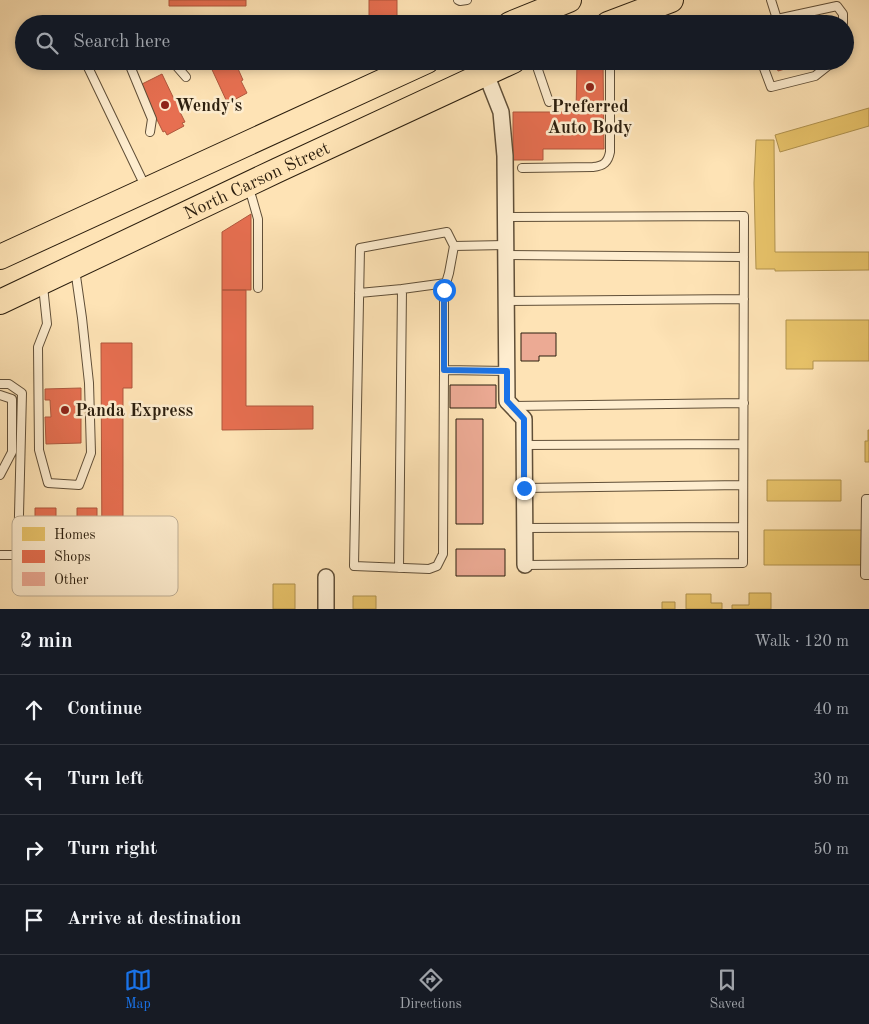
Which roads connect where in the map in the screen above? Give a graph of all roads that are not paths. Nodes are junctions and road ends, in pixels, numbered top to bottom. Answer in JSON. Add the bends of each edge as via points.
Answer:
{"nodes":[{"id":1,"x":458,"y":0,"type":"edge"},
{"id":2,"x":467,"y":0,"type":"edge"},
{"id":3,"x":569,"y":0,"type":"edge"},
{"id":4,"x":671,"y":0,"type":"edge"},
{"id":5,"x":771,"y":0,"type":"edge"},
{"id":6,"x":536,"y":15,"type":"edge"},
{"id":7,"x":632,"y":15,"type":"edge"},
{"id":8,"x":776,"y":15,"type":"edge"},
{"id":9,"x":795,"y":15,"type":"edge"},
{"id":10,"x":843,"y":15,"type":"edge"},
{"id":11,"x":89,"y":70,"type":"edge"},
{"id":12,"x":132,"y":70,"type":"edge"},
{"id":13,"x":180,"y":70,"type":"edge"},
{"id":14,"x":408,"y":70,"type":"edge"},
{"id":15,"x":494,"y":70,"type":"edge"},
{"id":16,"x":538,"y":70,"type":"edge"},
{"id":17,"x":610,"y":70,"type":"edge"},
{"id":18,"x":765,"y":70,"type":"edge"},
{"id":19,"x":823,"y":70,"type":"edge"},
{"id":20,"x":486,"y":74,"type":"junction"},
{"id":21,"x":186,"y":77,"type":"dead end"},
{"id":22,"x":549,"y":102,"type":"dead end"},
{"id":23,"x":332,"y":105,"type":"junction"},
{"id":24,"x":150,"y":132,"type":"dead end"},
{"id":25,"x":347,"y":138,"type":"junction"},
{"id":26,"x":522,"y":168,"type":"dead end"},
{"id":27,"x":247,"y":185,"type":"junction"},
{"id":28,"x":147,"y":190,"type":"junction"},
{"id":29,"x":505,"y":217,"type":"junction"},
{"id":30,"x":163,"y":225,"type":"junction"},
{"id":31,"x":454,"y":246,"type":"junction"},
{"id":32,"x":506,"y":250,"type":"junction"},
{"id":33,"x":744,"y":256,"type":"junction"},
{"id":34,"x":0,"y":257,"type":"edge"},
{"id":35,"x":75,"y":266,"type":"junction"},
{"id":36,"x":43,"y":282,"type":"junction"},
{"id":37,"x":446,"y":282,"type":"junction"},
{"id":38,"x":258,"y":288,"type":"dead end"},
{"id":39,"x":402,"y":289,"type":"junction"},
{"id":40,"x":359,"y":294,"type":"junction"},
{"id":41,"x":744,"y":299,"type":"junction"},
{"id":42,"x":506,"y":301,"type":"junction"},
{"id":43,"x":0,"y":302,"type":"edge"},
{"id":44,"x":444,"y":370,"type":"junction"},
{"id":45,"x":507,"y":371,"type":"junction"},
{"id":46,"x":0,"y":384,"type":"edge"},
{"id":47,"x":0,"y":394,"type":"edge"},
{"id":48,"x":744,"y":403,"type":"junction"},
{"id":49,"x":511,"y":406,"type":"junction"},
{"id":50,"x":743,"y":444,"type":"junction"},
{"id":51,"x":524,"y":445,"type":"junction"},
{"id":52,"x":0,"y":475,"type":"edge"},
{"id":53,"x":743,"y":485,"type":"junction"},
{"id":54,"x":524,"y":488,"type":"junction"},
{"id":55,"x":869,"y":499,"type":"edge"},
{"id":56,"x":19,"y":516,"type":"edge"},
{"id":57,"x":743,"y":527,"type":"junction"},
{"id":58,"x":525,"y":528,"type":"junction"},
{"id":59,"x":525,"y":565,"type":"joint"},
{"id":60,"x":398,"y":568,"type":"junction"},
{"id":61,"x":869,"y":576,"type":"edge"},
{"id":62,"x":326,"y":577,"type":"dead end"},
{"id":63,"x":326,"y":609,"type":"edge"}],
"edges":[{"from":1,"to":2,"type":"lane"},
{"from":3,"to":6,"type":"main road"},
{"from":4,"to":7,"type":"main road"},
{"from":5,"to":8,"type":"lane"},
{"from":9,"to":10,"type":"lane","via":[[837,6]]},
{"from":11,"to":28,"type":"lane"},
{"from":12,"to":24,"type":"lane","via":[[152,119]]},
{"from":13,"to":21,"type":"lane"},
{"from":14,"to":23,"type":"main road","name":"North Carson Street"},
{"from":15,"to":20,"type":"main road","name":"North Carson Street"},
{"from":16,"to":22,"type":"lane"},
{"from":17,"to":26,"type":"lane","via":[[610,152],[606,162],[594,167]]},
{"from":18,"to":19,"type":"lane","via":[[771,87],[815,76]]},
{"from":20,"to":25,"type":"main road","name":"North Carson Street"},
{"from":20,"to":29,"type":"street","via":[[501,112]]},
{"from":23,"to":25,"type":"main road"},
{"from":23,"to":28,"type":"main road","name":"North Carson Street"},
{"from":25,"to":27,"type":"main road","name":"North Carson Street"},
{"from":27,"to":30,"type":"main road","name":"North Carson Street"},
{"from":27,"to":38,"type":"lane","via":[[258,219]]},
{"from":28,"to":30,"type":"main road"},
{"from":28,"to":34,"type":"main road","name":"North Carson Street"},
{"from":29,"to":32,"type":"street"},
{"from":29,"to":33,"type":"lane","via":[[744,216]]},
{"from":30,"to":35,"type":"main road","name":"North Carson Street"},
{"from":31,"to":32,"type":"lane"},
{"from":31,"to":37,"type":"lane"},
{"from":31,"to":40,"type":"lane","via":[[447,232],[360,248]]},
{"from":32,"to":33,"type":"lane"},
{"from":32,"to":42,"type":"street"},
{"from":33,"to":41,"type":"lane"},
{"from":35,"to":36,"type":"main road","name":"North Carson Street"},
{"from":35,"to":36,"type":"lane","via":[[89,383],[91,453],[79,485],[48,483],[39,450],[38,347],[48,324]]},
{"from":36,"to":43,"type":"main road","name":"North Carson Street"},
{"from":37,"to":39,"type":"lane"},
{"from":37,"to":44,"type":"lane"},
{"from":39,"to":40,"type":"lane"},
{"from":39,"to":60,"type":"lane"},
{"from":40,"to":60,"type":"lane","via":[[354,566]]},
{"from":41,"to":42,"type":"lane"},
{"from":41,"to":48,"type":"lane"},
{"from":42,"to":45,"type":"street"},
{"from":44,"to":45,"type":"lane"},
{"from":44,"to":60,"type":"lane","via":[[443,554],[437,566],[429,569]]},
{"from":45,"to":49,"type":"street","via":[[507,401]]},
{"from":46,"to":56,"type":"lane","via":[[9,384],[22,394]]},
{"from":47,"to":52,"type":"lane","via":[[12,398],[12,452]]},
{"from":48,"to":49,"type":"lane"},
{"from":48,"to":50,"type":"lane"},
{"from":49,"to":51,"type":"street","via":[[524,419]]},
{"from":50,"to":51,"type":"lane"},
{"from":50,"to":53,"type":"lane"},
{"from":51,"to":54,"type":"street"},
{"from":53,"to":54,"type":"lane"},
{"from":53,"to":57,"type":"lane"},
{"from":54,"to":58,"type":"street"},
{"from":55,"to":61,"type":"lane","via":[[866,499],[865,576]]},
{"from":57,"to":58,"type":"lane"},
{"from":57,"to":59,"type":"lane","via":[[743,563]]},
{"from":58,"to":59,"type":"street"},
{"from":62,"to":63,"type":"street"}]}
